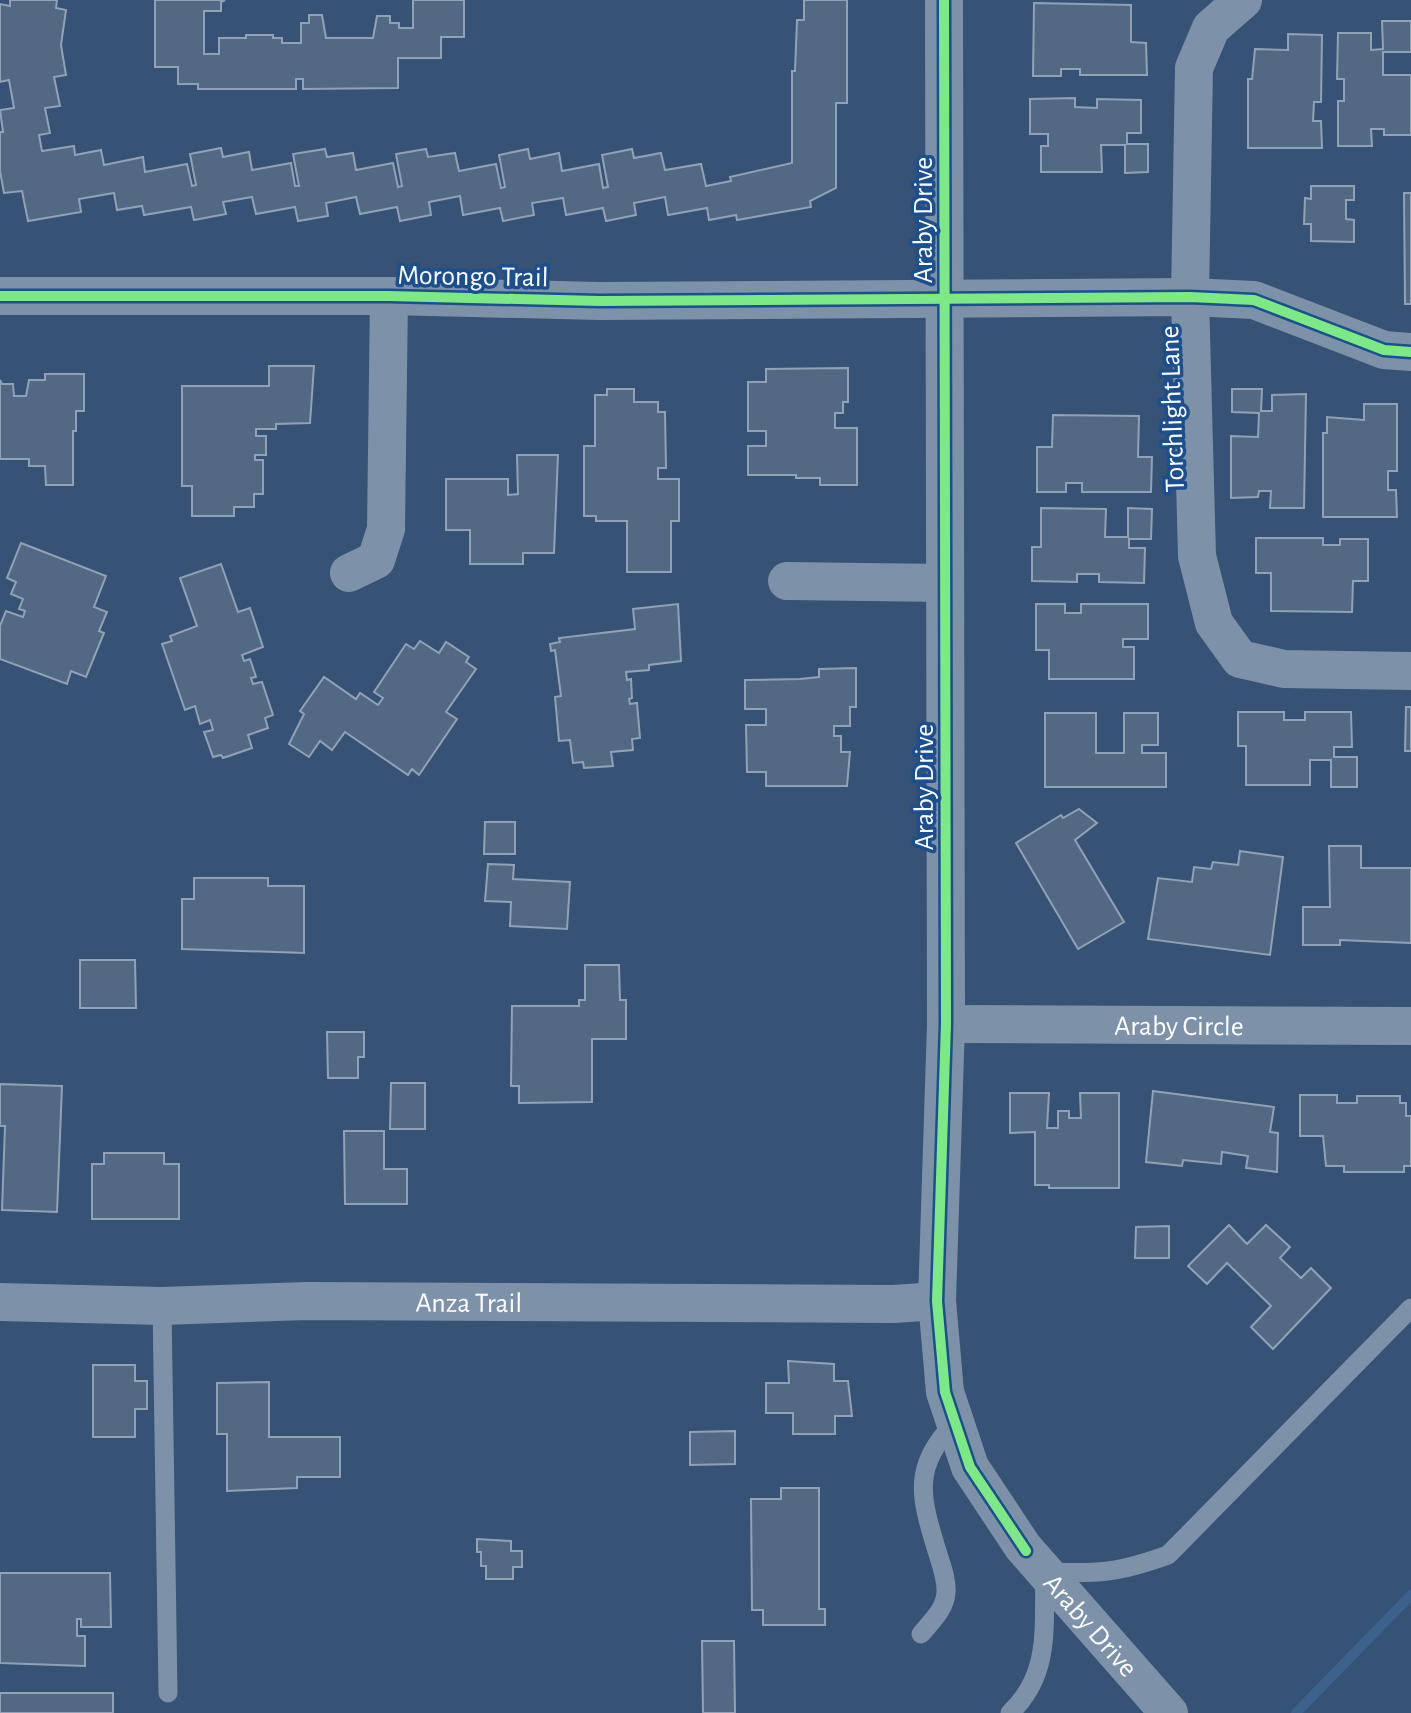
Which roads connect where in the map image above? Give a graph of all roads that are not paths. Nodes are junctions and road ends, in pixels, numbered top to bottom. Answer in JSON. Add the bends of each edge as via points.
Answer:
{"nodes":[{"id":1,"x":944,"y":0,"type":"edge"},
{"id":2,"x":1243,"y":0,"type":"edge"},
{"id":3,"x":0,"y":296,"type":"edge"},
{"id":4,"x":389,"y":296,"type":"junction"},
{"id":5,"x":1190,"y":297,"type":"junction"},
{"id":6,"x":945,"y":299,"type":"junction"},
{"id":7,"x":1411,"y":352,"type":"edge"},
{"id":8,"x":349,"y":573,"type":"dead end"},
{"id":9,"x":787,"y":581,"type":"dead end"},
{"id":10,"x":945,"y":583,"type":"junction"},
{"id":11,"x":1411,"y":671,"type":"edge"},
{"id":12,"x":946,"y":1024,"type":"junction"},
{"id":13,"x":1411,"y":1026,"type":"edge"},
{"id":14,"x":937,"y":1301,"type":"junction"},
{"id":15,"x":0,"y":1302,"type":"edge"},
{"id":16,"x":162,"y":1306,"type":"junction"},
{"id":17,"x":1411,"y":1308,"type":"edge"},
{"id":18,"x":955,"y":1422,"type":"junction"},
{"id":19,"x":1045,"y":1572,"type":"junction"},
{"id":20,"x":921,"y":1634,"type":"dead end"},
{"id":21,"x":169,"y":1693,"type":"dead end"},
{"id":22,"x":1010,"y":1713,"type":"edge"},
{"id":23,"x":1169,"y":1713,"type":"edge"}],
"edges":[{"from":1,"to":6,"type":"street","name":"Araby Drive"},
{"from":2,"to":5,"type":"street","name":"Torchlight Lane","via":[[1210,28],[1194,68]]},
{"from":3,"to":4,"type":"street","name":"Morongo Trail"},
{"from":4,"to":6,"type":"street","name":"Morongo Trail","via":[[599,301]]},
{"from":4,"to":8,"type":"street","via":[[386,529],[376,560]]},
{"from":5,"to":6,"type":"street","name":"Morongo Trail"},
{"from":5,"to":7,"type":"street","name":"Morongo Trail","via":[[1254,300],[1384,350]]},
{"from":5,"to":11,"type":"street","name":"Torchlight Lane","via":[[1197,556],[1214,623],[1241,659],[1284,669]]},
{"from":6,"to":10,"type":"street","name":"Araby Drive"},
{"from":9,"to":10,"type":"street"},
{"from":10,"to":12,"type":"street","name":"Araby Drive"},
{"from":12,"to":13,"type":"street","name":"Araby Circle"},
{"from":12,"to":14,"type":"street","name":"Araby Drive"},
{"from":14,"to":16,"type":"street","name":"Anza Trail","via":[[307,1301]]},
{"from":14,"to":18,"type":"street","name":"Araby Drive","via":[[945,1392]]},
{"from":15,"to":16,"type":"street","name":"Anza Trail"},
{"from":16,"to":21,"type":"lane"},
{"from":17,"to":19,"type":"lane","via":[[1168,1555],[1127,1570]]},
{"from":18,"to":19,"type":"street","name":"Araby Drive","via":[[970,1467],[1023,1548]]},
{"from":18,"to":20,"type":"lane","via":[[925,1464],[924,1508],[947,1595]]},
{"from":19,"to":22,"type":"lane","via":[[1042,1662],[1025,1699]]},
{"from":19,"to":23,"type":"street","name":"Araby Drive"}]}
